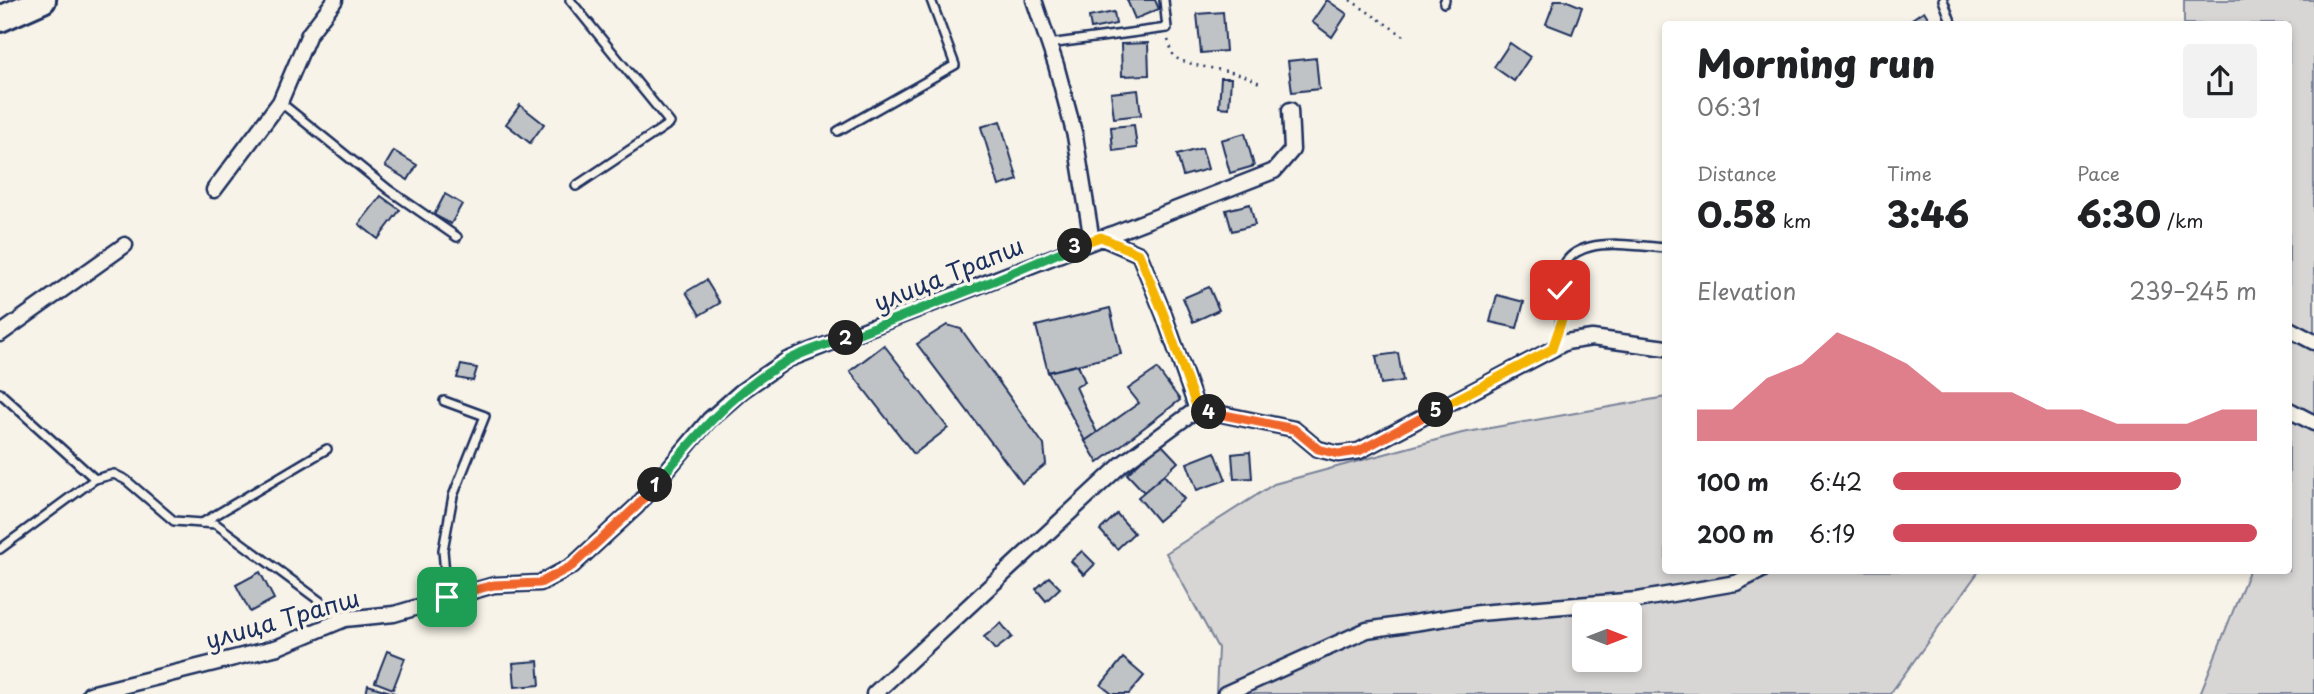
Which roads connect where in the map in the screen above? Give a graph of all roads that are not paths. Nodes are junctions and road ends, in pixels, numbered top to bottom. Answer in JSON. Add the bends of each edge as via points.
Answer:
{"nodes":[{"id":1,"x":43,"y":0,"type":"edge"},
{"id":2,"x":335,"y":0,"type":"edge"},
{"id":3,"x":570,"y":0,"type":"edge"},
{"id":4,"x":931,"y":0,"type":"edge"},
{"id":5,"x":1034,"y":0,"type":"edge"},
{"id":6,"x":1164,"y":0,"type":"edge"},
{"id":7,"x":1943,"y":0,"type":"edge"},
{"id":8,"x":0,"y":19,"type":"edge"},
{"id":9,"x":1951,"y":21,"type":"edge"},
{"id":10,"x":1049,"y":44,"type":"junction"},
{"id":11,"x":280,"y":102,"type":"junction"},
{"id":12,"x":1290,"y":110,"type":"dead end"},
{"id":13,"x":838,"y":131,"type":"dead end"},
{"id":14,"x":576,"y":186,"type":"dead end"},
{"id":15,"x":214,"y":190,"type":"dead end"},
{"id":16,"x":457,"y":237,"type":"dead end"},
{"id":17,"x":1097,"y":239,"type":"junction"},
{"id":18,"x":125,"y":245,"type":"dead end"},
{"id":19,"x":1662,"y":248,"type":"edge"},
{"id":20,"x":2292,"y":331,"type":"edge"},
{"id":21,"x":0,"y":334,"type":"edge"},
{"id":22,"x":2314,"y":342,"type":"edge"},
{"id":23,"x":1662,"y":347,"type":"edge"},
{"id":24,"x":1552,"y":349,"type":"junction"},
{"id":25,"x":0,"y":393,"type":"edge"},
{"id":26,"x":444,"y":401,"type":"dead end"},
{"id":27,"x":1197,"y":409,"type":"junction"},
{"id":28,"x":2292,"y":412,"type":"edge"},
{"id":29,"x":2314,"y":423,"type":"edge"},
{"id":30,"x":327,"y":449,"type":"dead end"},
{"id":31,"x":94,"y":479,"type":"junction"},
{"id":32,"x":202,"y":523,"type":"junction"},
{"id":33,"x":0,"y":550,"type":"edge"},
{"id":34,"x":1754,"y":574,"type":"edge"},
{"id":35,"x":447,"y":597,"type":"junction"},
{"id":36,"x":345,"y":619,"type":"junction"},
{"id":37,"x":90,"y":694,"type":"edge"},
{"id":38,"x":874,"y":694,"type":"edge"},
{"id":39,"x":1225,"y":694,"type":"edge"}],
"edges":[{"from":1,"to":8,"type":"highway"},
{"from":2,"to":11,"type":"street","via":[[309,34]]},
{"from":3,"to":14,"type":"lane","via":[[670,123]]},
{"from":4,"to":13,"type":"lane","via":[[955,65]]},
{"from":5,"to":10,"type":"street"},
{"from":6,"to":10,"type":"lane","via":[[1167,28]]},
{"from":7,"to":9,"type":"lane"},
{"from":10,"to":17,"type":"street"},
{"from":11,"to":15,"type":"street"},
{"from":11,"to":16,"type":"lane"},
{"from":12,"to":17,"type":"street","name":"улица Трапш","via":[[1292,150],[1274,171]]},
{"from":17,"to":27,"type":"street","via":[[1139,254]]},
{"from":17,"to":35,"type":"street","name":"улица Трапш","via":[[787,360],[709,420],[637,506],[572,566],[540,583],[494,585]]},
{"from":18,"to":21,"type":"street"},
{"from":19,"to":24,"type":"lane","via":[[1595,245],[1579,249],[1560,275],[1562,320]]},
{"from":20,"to":22,"type":"street"},
{"from":23,"to":24,"type":"street","via":[[1592,338]]},
{"from":24,"to":27,"type":"street","via":[[1359,451],[1338,454],[1318,449],[1294,429]]},
{"from":25,"to":31,"type":"lane"},
{"from":26,"to":35,"type":"lane","via":[[485,416],[453,496],[443,550]]},
{"from":27,"to":38,"type":"street","via":[[1122,464]]},
{"from":28,"to":29,"type":"street"},
{"from":30,"to":32,"type":"lane"},
{"from":31,"to":32,"type":"lane","via":[[114,474],[174,521]]},
{"from":31,"to":33,"type":"lane"},
{"from":32,"to":36,"type":"lane","via":[[216,524]]},
{"from":34,"to":39,"type":"street","via":[[1736,583],[1637,600],[1479,613],[1367,630]]},
{"from":35,"to":36,"type":"street","name":"улица Трапш","via":[[394,614]]},
{"from":36,"to":37,"type":"street","name":"улица Трапш","via":[[278,647]]}]}
